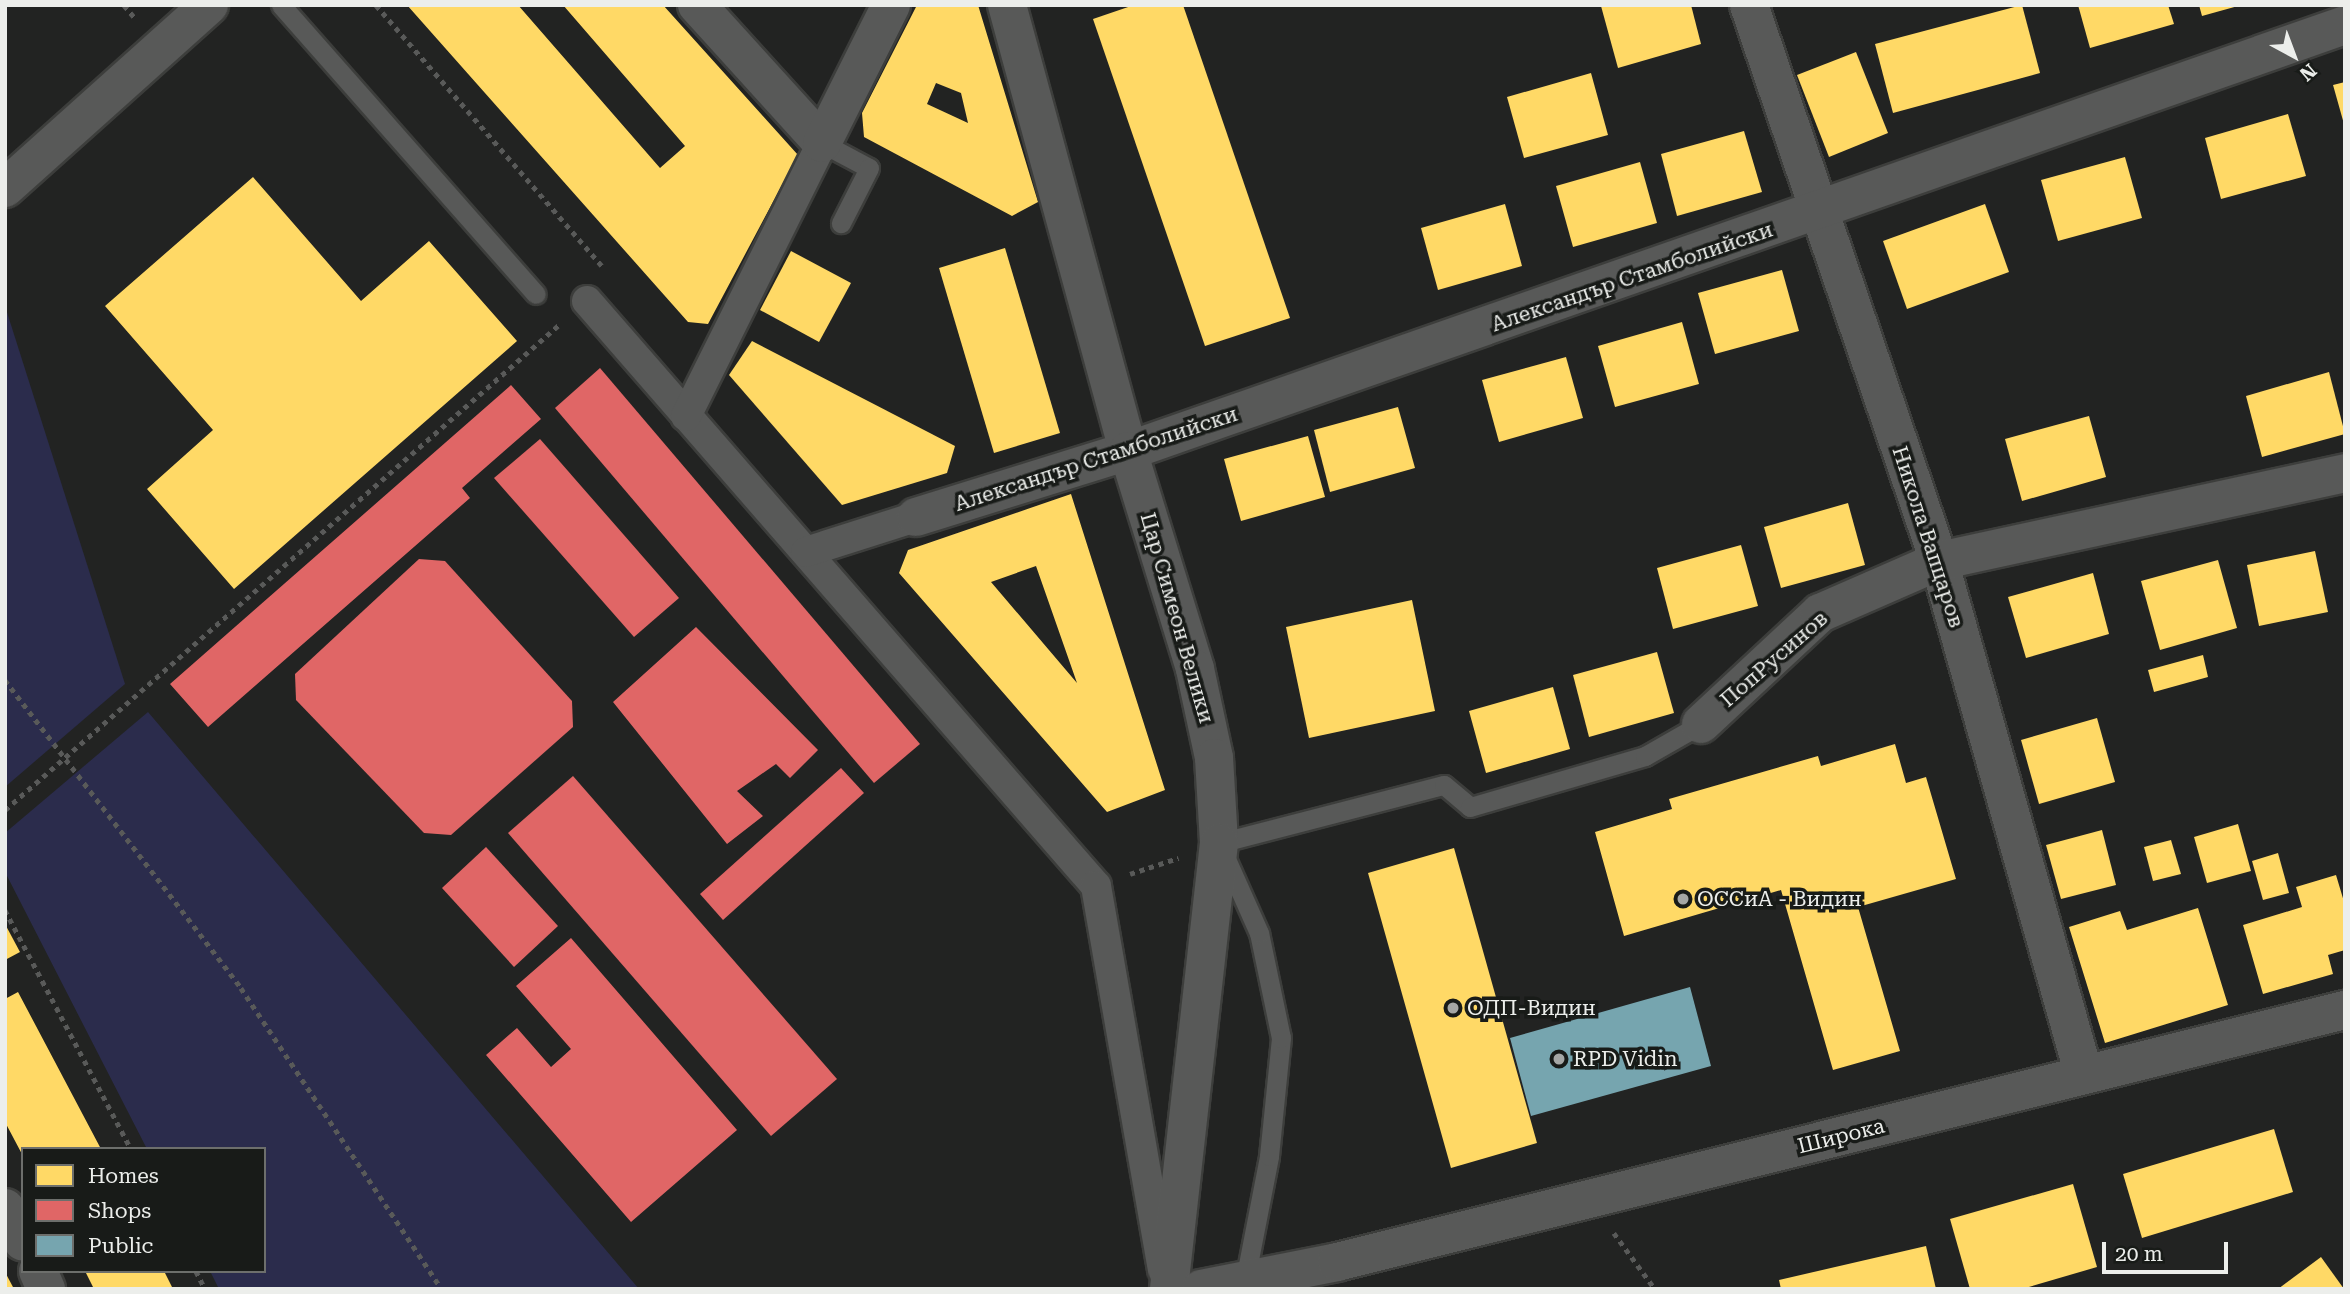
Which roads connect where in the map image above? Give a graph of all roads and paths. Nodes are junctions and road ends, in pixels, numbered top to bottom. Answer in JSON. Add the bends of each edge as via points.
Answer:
{"nodes":[{"id":1,"x":209,"y":5,"type":"edge"},
{"id":2,"x":281,"y":5,"type":"edge"},
{"id":3,"x":376,"y":5,"type":"edge"},
{"id":4,"x":696,"y":5,"type":"edge"},
{"id":5,"x":891,"y":5,"type":"edge"},
{"id":6,"x":1007,"y":5,"type":"edge"},
{"id":7,"x":1749,"y":5,"type":"edge"},
{"id":8,"x":2345,"y":24,"type":"edge"},
{"id":9,"x":822,"y":143,"type":"junction"},
{"id":10,"x":5,"y":188,"type":"edge"},
{"id":11,"x":1818,"y":213,"type":"junction"},
{"id":12,"x":841,"y":223,"type":"dead end"},
{"id":13,"x":536,"y":294,"type":"dead end"},
{"id":14,"x":586,"y":301,"type":"junction"},
{"id":15,"x":686,"y":416,"type":"junction"},
{"id":16,"x":1128,"y":451,"type":"junction"},
{"id":17,"x":2345,"y":473,"type":"edge"},
{"id":18,"x":916,"y":517,"type":"joint"},
{"id":19,"x":806,"y":552,"type":"junction"},
{"id":20,"x":1939,"y":561,"type":"junction"},
{"id":21,"x":5,"y":680,"type":"edge"},
{"id":22,"x":1701,"y":724,"type":"joint"},
{"id":23,"x":62,"y":760,"type":"junction"},
{"id":24,"x":5,"y":810,"type":"edge"},
{"id":25,"x":1219,"y":843,"type":"junction"},
{"id":26,"x":1096,"y":886,"type":"junction"},
{"id":27,"x":5,"y":910,"type":"edge"},
{"id":28,"x":2345,"y":1010,"type":"edge"},
{"id":29,"x":2084,"y":1075,"type":"junction"},
{"id":30,"x":130,"y":1147,"type":"edge"},
{"id":31,"x":1588,"y":1198,"type":"junction"},
{"id":32,"x":5,"y":1208,"type":"edge"},
{"id":33,"x":21,"y":1238,"type":"edge"},
{"id":34,"x":38,"y":1273,"type":"edge"},
{"id":35,"x":197,"y":1273,"type":"edge"},
{"id":36,"x":1245,"y":1280,"type":"junction"},
{"id":37,"x":47,"y":1289,"type":"edge"},
{"id":38,"x":205,"y":1289,"type":"edge"},
{"id":39,"x":442,"y":1289,"type":"edge"},
{"id":40,"x":1168,"y":1289,"type":"edge"},
{"id":41,"x":1201,"y":1289,"type":"edge"},
{"id":42,"x":1655,"y":1289,"type":"edge"}],
"edges":[{"from":1,"to":10,"type":"street"},
{"from":2,"to":13,"type":"lane"},
{"from":3,"to":14,"type":"path","via":[[613,278]]},
{"from":4,"to":9,"type":"street"},
{"from":5,"to":9,"type":"street"},
{"from":6,"to":16,"type":"street","name":"Цар Симеон Велики"},
{"from":7,"to":11,"type":"street","name":"Никола Вапцаров"},
{"from":8,"to":11,"type":"street","name":"Александър Стамболийски"},
{"from":9,"to":12,"type":"lane","via":[[869,168]]},
{"from":9,"to":15,"type":"street"},
{"from":11,"to":16,"type":"street","name":"Александър Стамболийски"},
{"from":11,"to":20,"type":"street","name":"Никола Вапцаров"},
{"from":14,"to":15,"type":"street"},
{"from":14,"to":23,"type":"path"},
{"from":15,"to":19,"type":"street"},
{"from":16,"to":18,"type":"street","name":"Александър Стамболийски"},
{"from":16,"to":25,"type":"street","name":"Цар Симеон Велики","via":[[1195,669],[1214,758]]},
{"from":17,"to":20,"type":"street","name":"ПопРусинов"},
{"from":18,"to":19,"type":"street"},
{"from":19,"to":26,"type":"street"},
{"from":20,"to":22,"type":"street","name":"ПопРусинов","via":[[1820,613]]},
{"from":20,"to":29,"type":"street","name":"Никола Вапцаров"},
{"from":21,"to":23,"type":"path"},
{"from":22,"to":25,"type":"lane","name":"ПопРусинов","via":[[1645,756],[1470,807],[1444,785]]},
{"from":23,"to":24,"type":"path"},
{"from":23,"to":39,"type":"path","via":[[241,988]]},
{"from":25,"to":26,"type":"path"},
{"from":25,"to":36,"type":"lane","via":[[1259,933],[1280,1038],[1269,1157]]},
{"from":25,"to":40,"type":"street","name":"Цар Симеон Велики"},
{"from":26,"to":40,"type":"street"},
{"from":27,"to":30,"type":"path"},
{"from":28,"to":29,"type":"street","name":"Широка"},
{"from":29,"to":31,"type":"street","name":"Широка"},
{"from":31,"to":36,"type":"street","name":"Широка","via":[[1337,1262]]},
{"from":31,"to":42,"type":"path"},
{"from":32,"to":33,"type":"street"},
{"from":34,"to":37,"type":"street"},
{"from":35,"to":38,"type":"path"},
{"from":36,"to":41,"type":"street","name":"Широка"}]}
